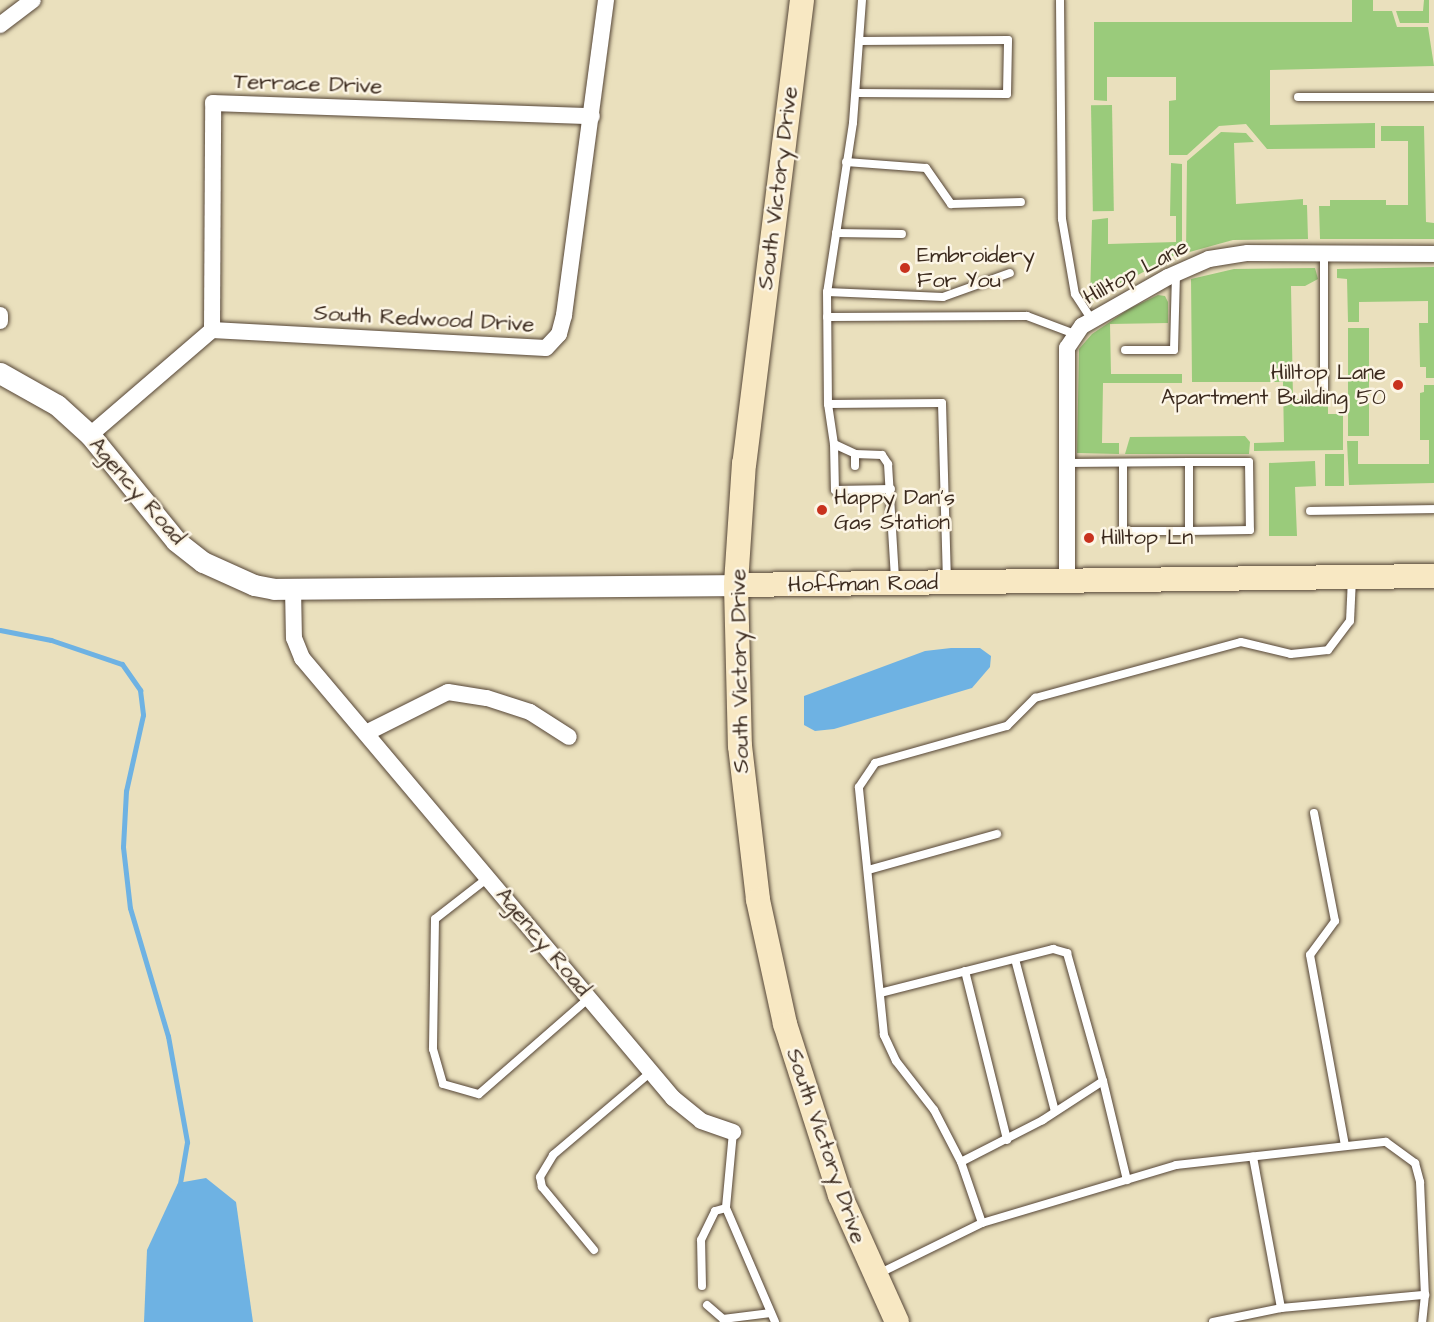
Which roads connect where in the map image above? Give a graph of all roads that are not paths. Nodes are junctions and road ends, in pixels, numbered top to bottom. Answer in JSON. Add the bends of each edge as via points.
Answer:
{"nodes":[{"id":1,"x":33,"y":0,"type":"edge"},
{"id":2,"x":606,"y":0,"type":"edge"},
{"id":3,"x":802,"y":0,"type":"edge"},
{"id":4,"x":862,"y":0,"type":"edge"},
{"id":5,"x":1060,"y":0,"type":"edge"},
{"id":6,"x":0,"y":25,"type":"edge"},
{"id":7,"x":859,"y":41,"type":"junction"},
{"id":8,"x":855,"y":93,"type":"junction"},
{"id":9,"x":1298,"y":97,"type":"dead end"},
{"id":10,"x":1434,"y":97,"type":"edge"},
{"id":11,"x":592,"y":116,"type":"junction"},
{"id":12,"x":846,"y":162,"type":"junction"},
{"id":13,"x":1021,"y":202,"type":"dead end"},
{"id":14,"x":836,"y":233,"type":"junction"},
{"id":15,"x":902,"y":234,"type":"dead end"},
{"id":16,"x":1324,"y":254,"type":"junction"},
{"id":17,"x":1434,"y":254,"type":"edge"},
{"id":18,"x":1010,"y":273,"type":"dead end"},
{"id":19,"x":1176,"y":274,"type":"junction"},
{"id":20,"x":827,"y":292,"type":"junction"},
{"id":21,"x":0,"y":315,"type":"edge"},
{"id":22,"x":827,"y":317,"type":"junction"},
{"id":23,"x":1091,"y":320,"type":"junction"},
{"id":24,"x":0,"y":321,"type":"edge"},
{"id":25,"x":212,"y":330,"type":"junction"},
{"id":26,"x":1075,"y":334,"type":"junction"},
{"id":27,"x":1125,"y":350,"type":"dead end"},
{"id":28,"x":0,"y":373,"type":"edge"},
{"id":29,"x":1324,"y":390,"type":"dead end"},
{"id":30,"x":828,"y":404,"type":"junction"},
{"id":31,"x":90,"y":435,"type":"junction"},
{"id":32,"x":834,"y":444,"type":"junction"},
{"id":33,"x":855,"y":454,"type":"junction"},
{"id":34,"x":1189,"y":462,"type":"junction"},
{"id":35,"x":1067,"y":463,"type":"junction"},
{"id":36,"x":1122,"y":463,"type":"junction"},
{"id":37,"x":855,"y":466,"type":"dead end"},
{"id":38,"x":891,"y":489,"type":"junction"},
{"id":39,"x":1434,"y":508,"type":"edge"},
{"id":40,"x":1310,"y":512,"type":"dead end"},
{"id":41,"x":1189,"y":531,"type":"junction"},
{"id":42,"x":1434,"y":576,"type":"edge"},
{"id":43,"x":1352,"y":578,"type":"junction"},
{"id":44,"x":1067,"y":581,"type":"junction"},
{"id":45,"x":947,"y":583,"type":"junction"},
{"id":46,"x":895,"y":584,"type":"junction"},
{"id":47,"x":736,"y":585,"type":"junction"},
{"id":48,"x":293,"y":588,"type":"junction"},
{"id":49,"x":368,"y":732,"type":"junction"},
{"id":50,"x":569,"y":736,"type":"dead end"},
{"id":51,"x":1314,"y":813,"type":"dead end"},
{"id":52,"x":997,"y":834,"type":"dead end"},
{"id":53,"x":868,"y":870,"type":"junction"},
{"id":54,"x":489,"y":877,"type":"junction"},
{"id":55,"x":1015,"y":958,"type":"junction"},
{"id":56,"x":965,"y":971,"type":"junction"},
{"id":57,"x":880,"y":993,"type":"junction"},
{"id":58,"x":590,"y":998,"type":"junction"},
{"id":59,"x":651,"y":1072,"type":"junction"},
{"id":60,"x":1103,"y":1081,"type":"junction"},
{"id":61,"x":1055,"y":1111,"type":"junction"},
{"id":62,"x":734,"y":1132,"type":"joint"},
{"id":63,"x":1007,"y":1140,"type":"junction"},
{"id":64,"x":1345,"y":1146,"type":"junction"},
{"id":65,"x":1253,"y":1156,"type":"junction"},
{"id":66,"x":961,"y":1162,"type":"junction"},
{"id":67,"x":1127,"y":1180,"type":"junction"},
{"id":68,"x":726,"y":1208,"type":"junction"},
{"id":69,"x":982,"y":1223,"type":"junction"},
{"id":70,"x":594,"y":1251,"type":"dead end"},
{"id":71,"x":874,"y":1276,"type":"junction"},
{"id":72,"x":702,"y":1286,"type":"dead end"},
{"id":73,"x":1425,"y":1296,"type":"junction"},
{"id":74,"x":707,"y":1305,"type":"dead end"},
{"id":75,"x":1281,"y":1308,"type":"junction"},
{"id":76,"x":773,"y":1318,"type":"edge"},
{"id":77,"x":897,"y":1322,"type":"edge"},
{"id":78,"x":1213,"y":1322,"type":"edge"},
{"id":79,"x":1422,"y":1322,"type":"edge"}],
"edges":[{"from":1,"to":6,"type":"street"},
{"from":2,"to":11,"type":"street","name":"South Redwood Drive"},
{"from":3,"to":47,"type":"main road","name":"South Victory Drive","via":[[744,464]]},
{"from":4,"to":7,"type":"lane"},
{"from":5,"to":23,"type":"lane","via":[[1062,219],[1075,294]]},
{"from":7,"to":8,"type":"lane"},
{"from":7,"to":8,"type":"lane","via":[[1008,40],[1007,94]]},
{"from":8,"to":12,"type":"lane"},
{"from":9,"to":10,"type":"lane"},
{"from":11,"to":25,"type":"street","name":"South Redwood Drive","via":[[564,315],[559,334],[546,348]]},
{"from":11,"to":25,"type":"street","name":"Terrace Drive","via":[[213,104]]},
{"from":12,"to":13,"type":"lane","via":[[926,168],[951,204]]},
{"from":12,"to":14,"type":"lane"},
{"from":14,"to":15,"type":"lane"},
{"from":14,"to":20,"type":"lane"},
{"from":16,"to":17,"type":"street","name":"Hilltop Lane"},
{"from":16,"to":19,"type":"street","name":"Hilltop Lane","via":[[1248,253],[1209,260]]},
{"from":16,"to":29,"type":"lane"},
{"from":18,"to":20,"type":"lane","via":[[943,297]]},
{"from":19,"to":23,"type":"street","name":"Hilltop Lane"},
{"from":19,"to":27,"type":"lane","via":[[1174,350]]},
{"from":20,"to":22,"type":"lane"},
{"from":21,"to":24,"type":"street"},
{"from":22,"to":26,"type":"lane","via":[[1027,316]]},
{"from":22,"to":30,"type":"lane"},
{"from":23,"to":26,"type":"street","name":"Hilltop Lane"},
{"from":25,"to":31,"type":"street"},
{"from":26,"to":35,"type":"street","name":"Hilltop Lane","via":[[1066,348]]},
{"from":28,"to":31,"type":"street","name":"Agency Road","via":[[57,405]]},
{"from":30,"to":32,"type":"lane"},
{"from":30,"to":45,"type":"lane","via":[[942,403]]},
{"from":31,"to":48,"type":"street","name":"Agency Road","via":[[176,541],[203,562],[254,585]]},
{"from":32,"to":33,"type":"lane"},
{"from":32,"to":38,"type":"lane","via":[[836,490]]},
{"from":33,"to":37,"type":"lane"},
{"from":33,"to":38,"type":"lane","via":[[882,455],[888,464]]},
{"from":34,"to":36,"type":"lane"},
{"from":34,"to":41,"type":"lane"},
{"from":34,"to":41,"type":"lane","via":[[1249,462],[1250,530]]},
{"from":35,"to":36,"type":"lane"},
{"from":35,"to":44,"type":"street","name":"Hilltop Lane"},
{"from":36,"to":41,"type":"lane","via":[[1123,531]]},
{"from":38,"to":46,"type":"lane"},
{"from":39,"to":40,"type":"lane"},
{"from":42,"to":43,"type":"main road","name":"Hoffman Road"},
{"from":43,"to":44,"type":"main road","name":"Hoffman Road"},
{"from":43,"to":53,"type":"lane","via":[[1350,621],[1328,650],[1291,654],[1241,642],[1035,698],[1006,726],[875,763],[859,787]]},
{"from":44,"to":45,"type":"main road","name":"Hoffman Road"},
{"from":45,"to":46,"type":"main road","name":"Hoffman Road"},
{"from":46,"to":47,"type":"main road","name":"Hoffman Road"},
{"from":47,"to":48,"type":"street","name":"Hoffman Road"},
{"from":47,"to":71,"type":"main road","name":"South Victory Drive","via":[[744,795],[770,960],[819,1139]]},
{"from":48,"to":49,"type":"street","name":"Agency Road","via":[[294,638],[302,658]]},
{"from":49,"to":50,"type":"street","via":[[448,692],[487,698],[530,712]]},
{"from":49,"to":54,"type":"street","name":"Agency Road"},
{"from":51,"to":64,"type":"lane","via":[[1335,921],[1310,955]]},
{"from":52,"to":53,"type":"lane"},
{"from":53,"to":57,"type":"lane"},
{"from":54,"to":58,"type":"street","name":"Agency Road"},
{"from":54,"to":58,"type":"lane","via":[[435,919],[433,1048],[443,1084],[479,1094]]},
{"from":55,"to":56,"type":"lane"},
{"from":55,"to":60,"type":"lane","via":[[1053,949],[1066,953]]},
{"from":55,"to":61,"type":"lane"},
{"from":56,"to":57,"type":"lane"},
{"from":56,"to":63,"type":"lane"},
{"from":57,"to":66,"type":"lane","via":[[884,1035],[896,1061],[934,1110]]},
{"from":58,"to":59,"type":"street","name":"Agency Road"},
{"from":59,"to":62,"type":"street","name":"Agency Road","via":[[673,1098],[701,1121]]},
{"from":59,"to":70,"type":"lane","via":[[553,1155],[540,1177],[542,1187]]},
{"from":60,"to":61,"type":"lane"},
{"from":60,"to":67,"type":"lane"},
{"from":61,"to":63,"type":"lane"},
{"from":62,"to":68,"type":"lane"},
{"from":63,"to":66,"type":"lane"},
{"from":64,"to":65,"type":"lane"},
{"from":64,"to":73,"type":"lane","via":[[1386,1142],[1414,1162],[1420,1182]]},
{"from":65,"to":67,"type":"lane","via":[[1176,1165]]},
{"from":65,"to":75,"type":"lane"},
{"from":66,"to":69,"type":"lane"},
{"from":67,"to":69,"type":"lane"},
{"from":68,"to":72,"type":"lane","via":[[715,1211],[701,1240]]},
{"from":68,"to":76,"type":"lane"},
{"from":69,"to":71,"type":"lane"},
{"from":71,"to":77,"type":"main road","name":"South Victory Drive"},
{"from":73,"to":75,"type":"lane"},
{"from":73,"to":79,"type":"lane"},
{"from":74,"to":76,"type":"lane","via":[[723,1319]]},
{"from":75,"to":78,"type":"lane"}]}
